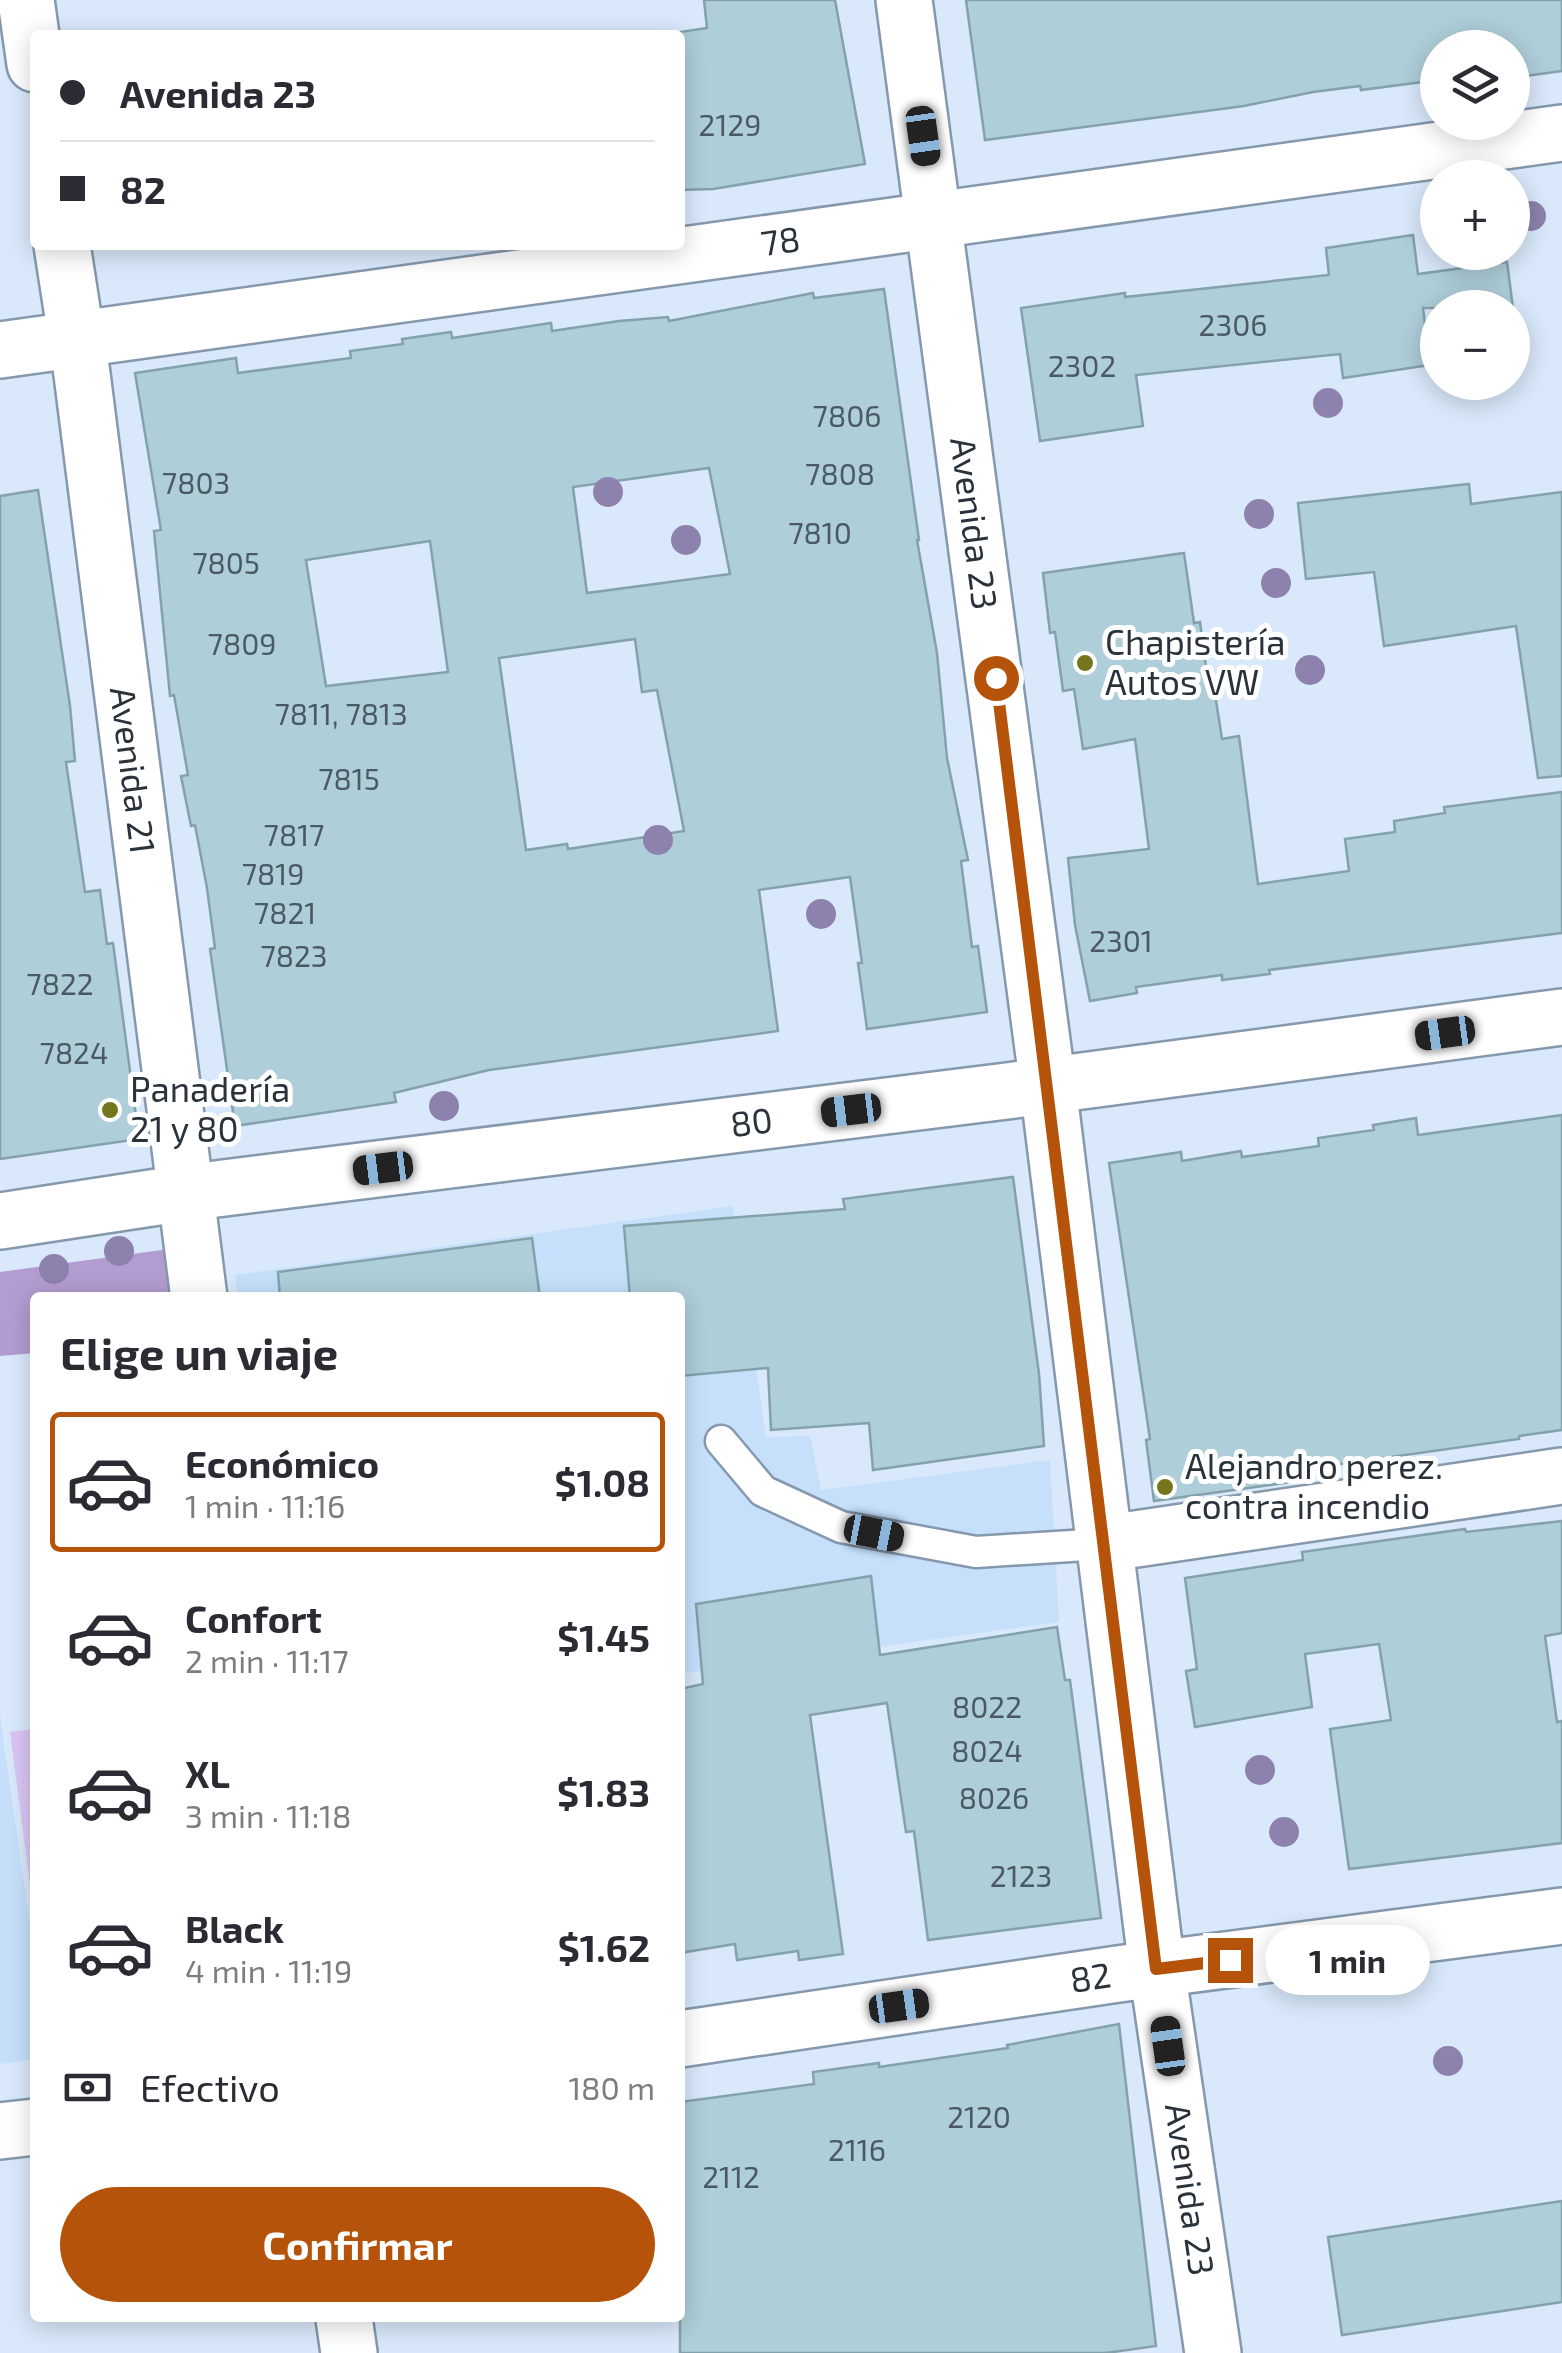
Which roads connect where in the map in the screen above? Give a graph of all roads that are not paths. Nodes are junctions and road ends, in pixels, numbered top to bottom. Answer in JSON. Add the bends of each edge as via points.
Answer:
{"nodes":[{"id":1,"x":26,"y":0,"type":"edge"},
{"id":2,"x":904,"y":0,"type":"edge"},
{"id":3,"x":30,"y":30,"type":"edge"},
{"id":4,"x":1562,"y":133,"type":"edge"},
{"id":5,"x":936,"y":220,"type":"junction"},
{"id":6,"x":63,"y":250,"type":"edge"},
{"id":7,"x":76,"y":340,"type":"junction"},
{"id":8,"x":0,"y":350,"type":"edge"},
{"id":9,"x":1562,"y":1018,"type":"edge"},
{"id":10,"x":1048,"y":1086,"type":"junction"},
{"id":11,"x":184,"y":1193,"type":"junction"},
{"id":12,"x":0,"y":1221,"type":"edge"},
{"id":13,"x":198,"y":1292,"type":"edge"},
{"id":14,"x":721,"y":1440,"type":"dead end"},
{"id":15,"x":1562,"y":1476,"type":"edge"},
{"id":16,"x":1102,"y":1544,"type":"junction"},
{"id":17,"x":1562,"y":1916,"type":"edge"},
{"id":18,"x":1156,"y":1969,"type":"junction"},
{"id":19,"x":685,"y":2038,"type":"edge"},
{"id":20,"x":30,"y":2128,"type":"edge"},
{"id":21,"x":0,"y":2131,"type":"edge"},
{"id":22,"x":345,"y":2322,"type":"edge"},
{"id":23,"x":349,"y":2353,"type":"edge"},
{"id":24,"x":1213,"y":2353,"type":"edge"}],
"edges":[{"from":1,"to":3,"type":"street"},
{"from":2,"to":5,"type":"street","name":"Avenida 23"},
{"from":4,"to":5,"type":"street","name":"78"},
{"from":5,"to":7,"type":"street","name":"78"},
{"from":5,"to":10,"type":"street","name":"Avenida 23"},
{"from":6,"to":7,"type":"street","name":"Avenida 21"},
{"from":7,"to":8,"type":"street","name":"78"},
{"from":7,"to":11,"type":"street","name":"Avenida 21"},
{"from":9,"to":10,"type":"street","name":"80"},
{"from":10,"to":11,"type":"street","name":"80"},
{"from":10,"to":16,"type":"street","name":"Avenida 23"},
{"from":11,"to":12,"type":"street","name":"80"},
{"from":11,"to":13,"type":"street","name":"Avenida 21"},
{"from":14,"to":16,"type":"lane","via":[[763,1491],[841,1527],[976,1552]]},
{"from":15,"to":16,"type":"street"},
{"from":16,"to":18,"type":"street","name":"Avenida 23"},
{"from":17,"to":18,"type":"street","name":"82"},
{"from":18,"to":19,"type":"street","name":"82"},
{"from":18,"to":24,"type":"street","name":"Avenida 23"},
{"from":20,"to":21,"type":"street"},
{"from":22,"to":23,"type":"street"}]}
